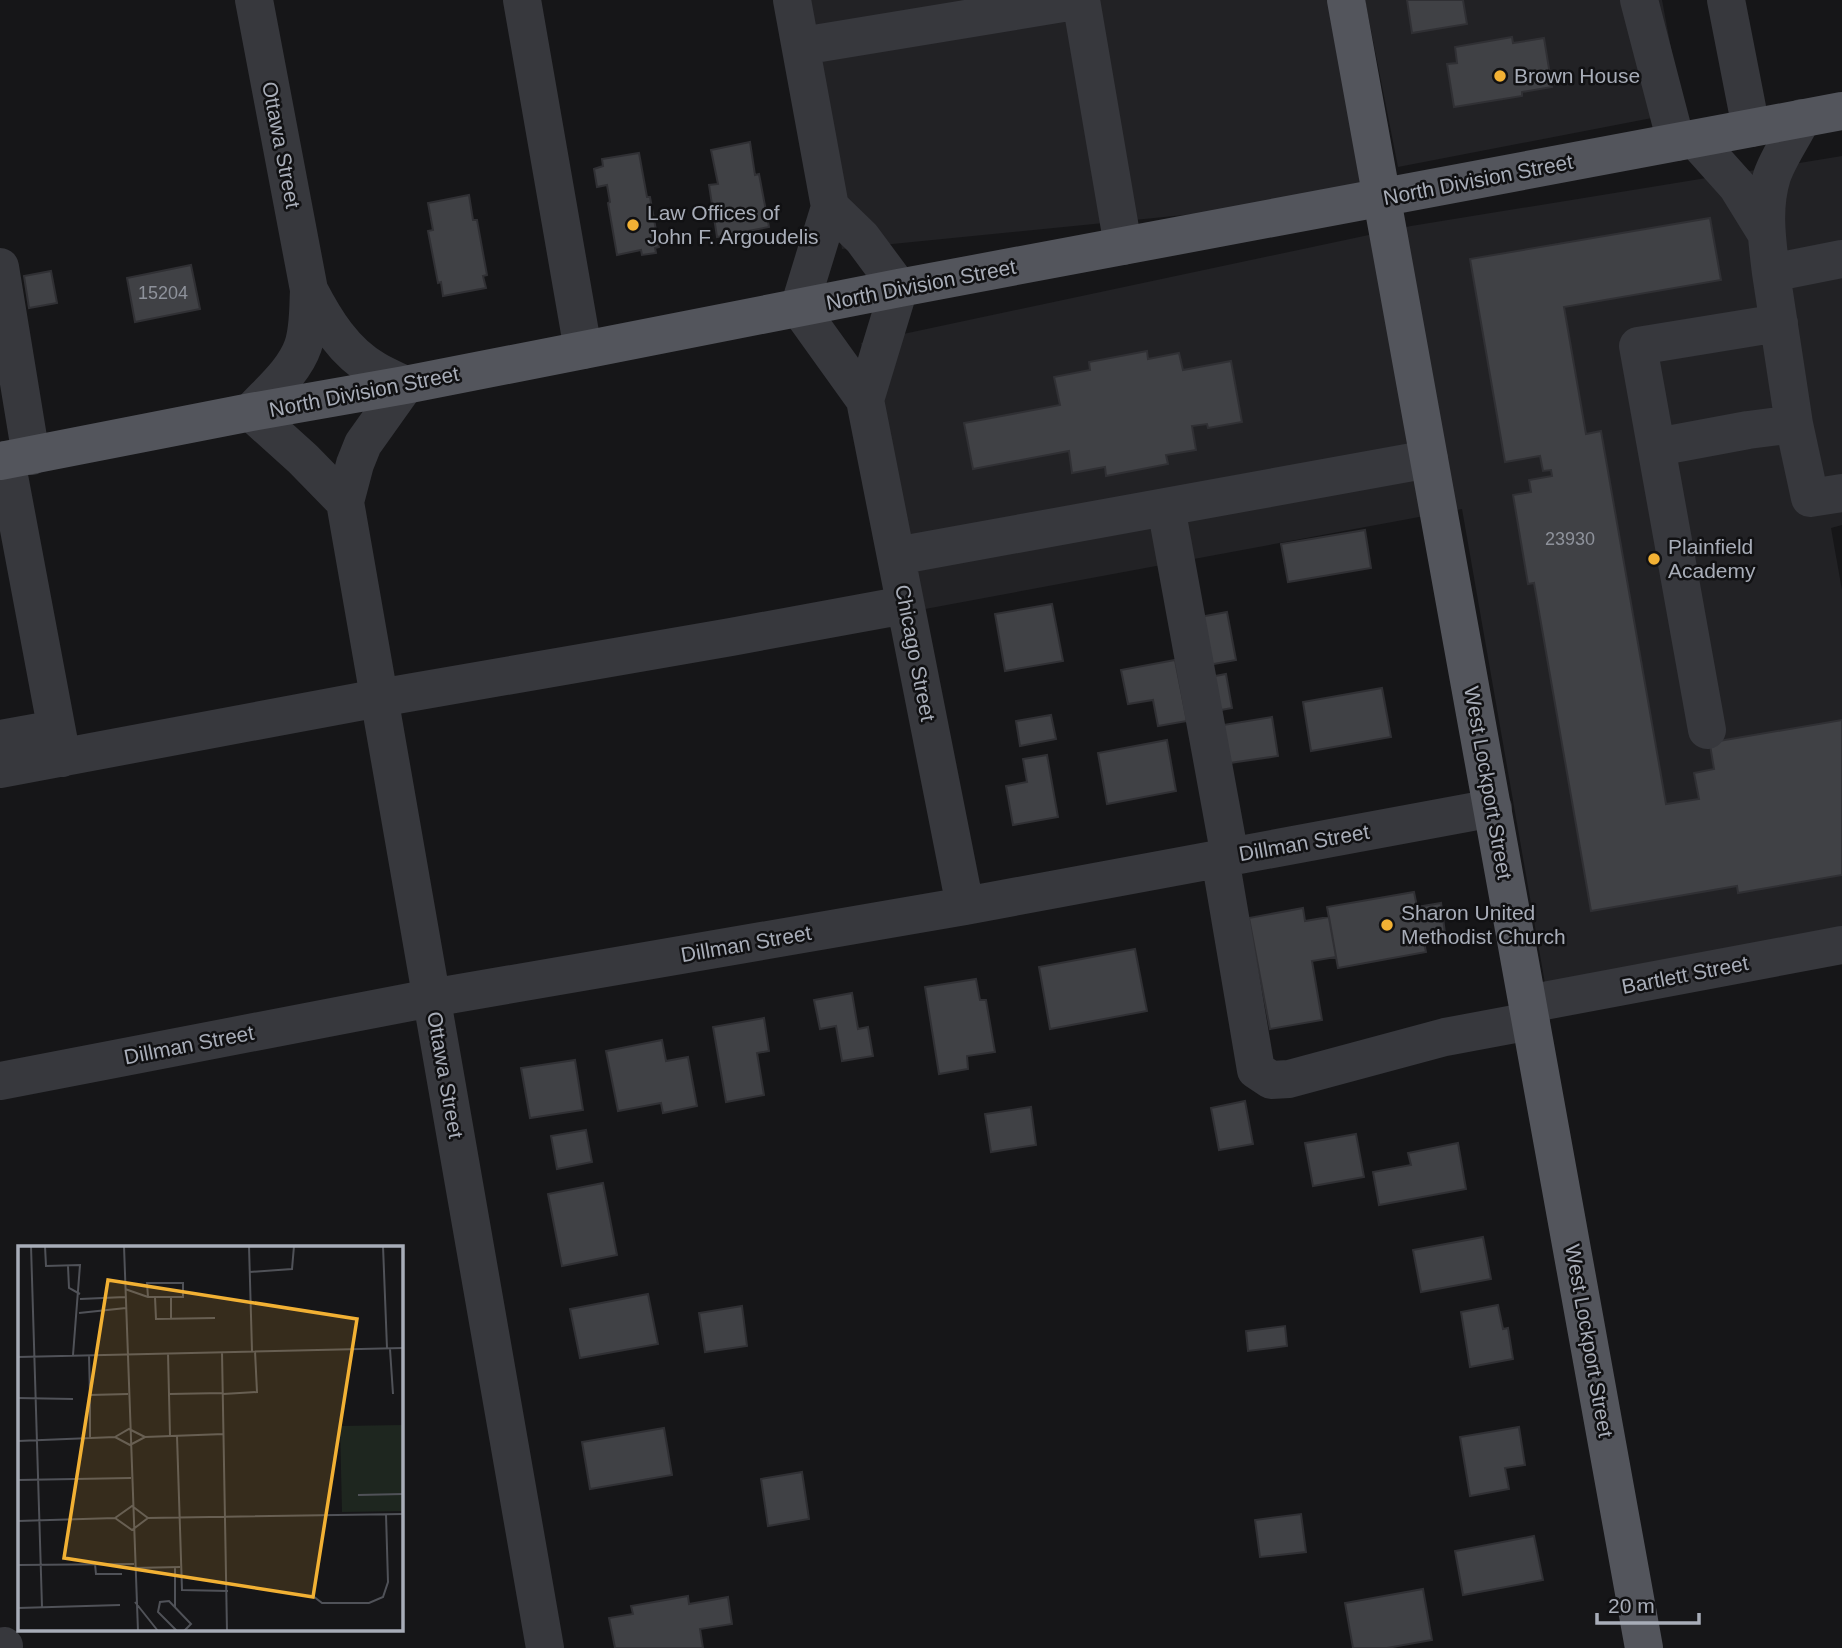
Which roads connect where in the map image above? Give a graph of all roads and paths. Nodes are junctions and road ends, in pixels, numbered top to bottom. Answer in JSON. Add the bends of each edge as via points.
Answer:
{"nodes":[{"id":1,"x":254,"y":0,"type":"edge"},
{"id":2,"x":522,"y":0,"type":"edge"},
{"id":3,"x":792,"y":0,"type":"edge"},
{"id":4,"x":1081,"y":0,"type":"edge"},
{"id":5,"x":1346,"y":0,"type":"edge"},
{"id":6,"x":1639,"y":0,"type":"edge"},
{"id":7,"x":1726,"y":0,"type":"edge"},
{"id":8,"x":802,"y":46,"type":"junction"},
{"id":9,"x":1842,"y":111,"type":"edge"},
{"id":10,"x":1802,"y":118,"type":"junction"},
{"id":11,"x":1751,"y":128,"type":"junction"},
{"id":12,"x":1686,"y":140,"type":"junction"},
{"id":13,"x":1381,"y":199,"type":"junction"},
{"id":14,"x":830,"y":207,"type":"junction"},
{"id":15,"x":1766,"y":233,"type":"junction"},
{"id":16,"x":1123,"y":246,"type":"junction"},
{"id":17,"x":1842,"y":259,"type":"edge"},
{"id":18,"x":0,"y":267,"type":"edge"},
{"id":19,"x":1771,"y":273,"type":"junction"},
{"id":20,"x":899,"y":288,"type":"junction"},
{"id":21,"x":309,"y":290,"type":"junction"},
{"id":22,"x":799,"y":308,"type":"junction"},
{"id":23,"x":1779,"y":323,"type":"junction"},
{"id":24,"x":583,"y":350,"type":"junction"},
{"id":25,"x":405,"y":385,"type":"junction"},
{"id":26,"x":865,"y":400,"type":"junction"},
{"id":27,"x":251,"y":412,"type":"junction"},
{"id":28,"x":1794,"y":424,"type":"junction"},
{"id":29,"x":1657,"y":447,"type":"junction"},
{"id":30,"x":12,"y":459,"type":"edge"},
{"id":31,"x":1429,"y":459,"type":"junction"},
{"id":32,"x":1842,"y":493,"type":"edge"},
{"id":33,"x":345,"y":502,"type":"junction"},
{"id":34,"x":1166,"y":507,"type":"junction"},
{"id":35,"x":896,"y":556,"type":"junction"},
{"id":36,"x":905,"y":605,"type":"junction"},
{"id":37,"x":379,"y":698,"type":"junction"},
{"id":38,"x":1707,"y":730,"type":"dead end"},
{"id":39,"x":0,"y":740,"type":"edge"},
{"id":40,"x":59,"y":743,"type":"junction"},
{"id":41,"x":0,"y":769,"type":"edge"},
{"id":42,"x":1493,"y":808,"type":"junction"},
{"id":43,"x":1225,"y":858,"type":"junction"},
{"id":44,"x":965,"y":906,"type":"junction"},
{"id":45,"x":1842,"y":945,"type":"edge"},
{"id":46,"x":431,"y":998,"type":"junction"},
{"id":47,"x":1530,"y":1013,"type":"junction"},
{"id":48,"x":0,"y":1082,"type":"edge"},
{"id":49,"x":545,"y":1648,"type":"edge"},
{"id":50,"x":1644,"y":1648,"type":"edge"}],
"edges":[{"from":1,"to":21,"type":"street","name":"Ottawa Street"},
{"from":2,"to":24,"type":"street"},
{"from":3,"to":8,"type":"street"},
{"from":4,"to":8,"type":"street"},
{"from":4,"to":16,"type":"street"},
{"from":5,"to":13,"type":"main road","name":"West Lockport Street"},
{"from":6,"to":12,"type":"street"},
{"from":7,"to":11,"type":"street"},
{"from":8,"to":14,"type":"street"},
{"from":9,"to":10,"type":"main road","name":"North Division Street"},
{"from":10,"to":11,"type":"main road","name":"North Division Street"},
{"from":10,"to":15,"type":"street","via":[[1773,173]]},
{"from":11,"to":12,"type":"main road","name":"North Division Street"},
{"from":12,"to":13,"type":"main road","name":"North Division Street"},
{"from":12,"to":15,"type":"street","via":[[1737,186]]},
{"from":13,"to":16,"type":"main road","name":"North Division Street"},
{"from":13,"to":31,"type":"main road","name":"West Lockport Street"},
{"from":14,"to":20,"type":"street","via":[[862,238]]},
{"from":14,"to":22,"type":"street"},
{"from":15,"to":19,"type":"street"},
{"from":16,"to":20,"type":"main road","name":"North Division Street"},
{"from":17,"to":19,"type":"street"},
{"from":18,"to":30,"type":"street"},
{"from":19,"to":23,"type":"street"},
{"from":20,"to":22,"type":"main road","name":"North Division Street"},
{"from":20,"to":26,"type":"street","name":"Chicago Street"},
{"from":21,"to":25,"type":"street","name":"Ottawa Street","via":[[326,322],[353,353]]},
{"from":21,"to":27,"type":"street","name":"Ottawa Street","via":[[303,346],[292,366]]},
{"from":22,"to":24,"type":"main road","name":"North Division Street"},
{"from":22,"to":26,"type":"street","name":"Chicago Street"},
{"from":23,"to":28,"type":"street"},
{"from":23,"to":29,"type":"street","via":[[1638,346]]},
{"from":24,"to":25,"type":"main road","name":"North Division Street"},
{"from":25,"to":27,"type":"main road","name":"North Division Street"},
{"from":25,"to":33,"type":"street","name":"Ottawa Street","via":[[363,444]]},
{"from":26,"to":35,"type":"street","name":"Chicago Street"},
{"from":27,"to":30,"type":"main road","name":"North Division Street"},
{"from":27,"to":33,"type":"street"},
{"from":28,"to":29,"type":"street"},
{"from":28,"to":32,"type":"street","via":[[1810,498]]},
{"from":29,"to":38,"type":"street"},
{"from":30,"to":40,"type":"street"},
{"from":31,"to":34,"type":"street"},
{"from":31,"to":42,"type":"main road","name":"West Lockport Street"},
{"from":33,"to":37,"type":"street","name":"Ottawa Street"},
{"from":34,"to":35,"type":"street"},
{"from":34,"to":43,"type":"street","name":"Bartlett Street"},
{"from":35,"to":36,"type":"street","name":"Chicago Street"},
{"from":36,"to":37,"type":"street"},
{"from":36,"to":44,"type":"street","name":"Chicago Street"},
{"from":37,"to":40,"type":"street"},
{"from":37,"to":46,"type":"street","name":"Ottawa Street"},
{"from":39,"to":40,"type":"street"},
{"from":40,"to":41,"type":"street"},
{"from":42,"to":43,"type":"street","name":"Dillman Street"},
{"from":42,"to":47,"type":"main road","name":"West Lockport Street"},
{"from":43,"to":44,"type":"street","name":"Dillman Street"},
{"from":43,"to":47,"type":"street","name":"Bartlett Street","via":[[1256,1070],[1271,1080],[1289,1079]]},
{"from":44,"to":46,"type":"street","name":"Dillman Street"},
{"from":45,"to":47,"type":"street","name":"Bartlett Street"},
{"from":46,"to":48,"type":"street","name":"Dillman Street"},
{"from":46,"to":49,"type":"street","name":"Ottawa Street"},
{"from":47,"to":50,"type":"main road","name":"West Lockport Street"}]}
